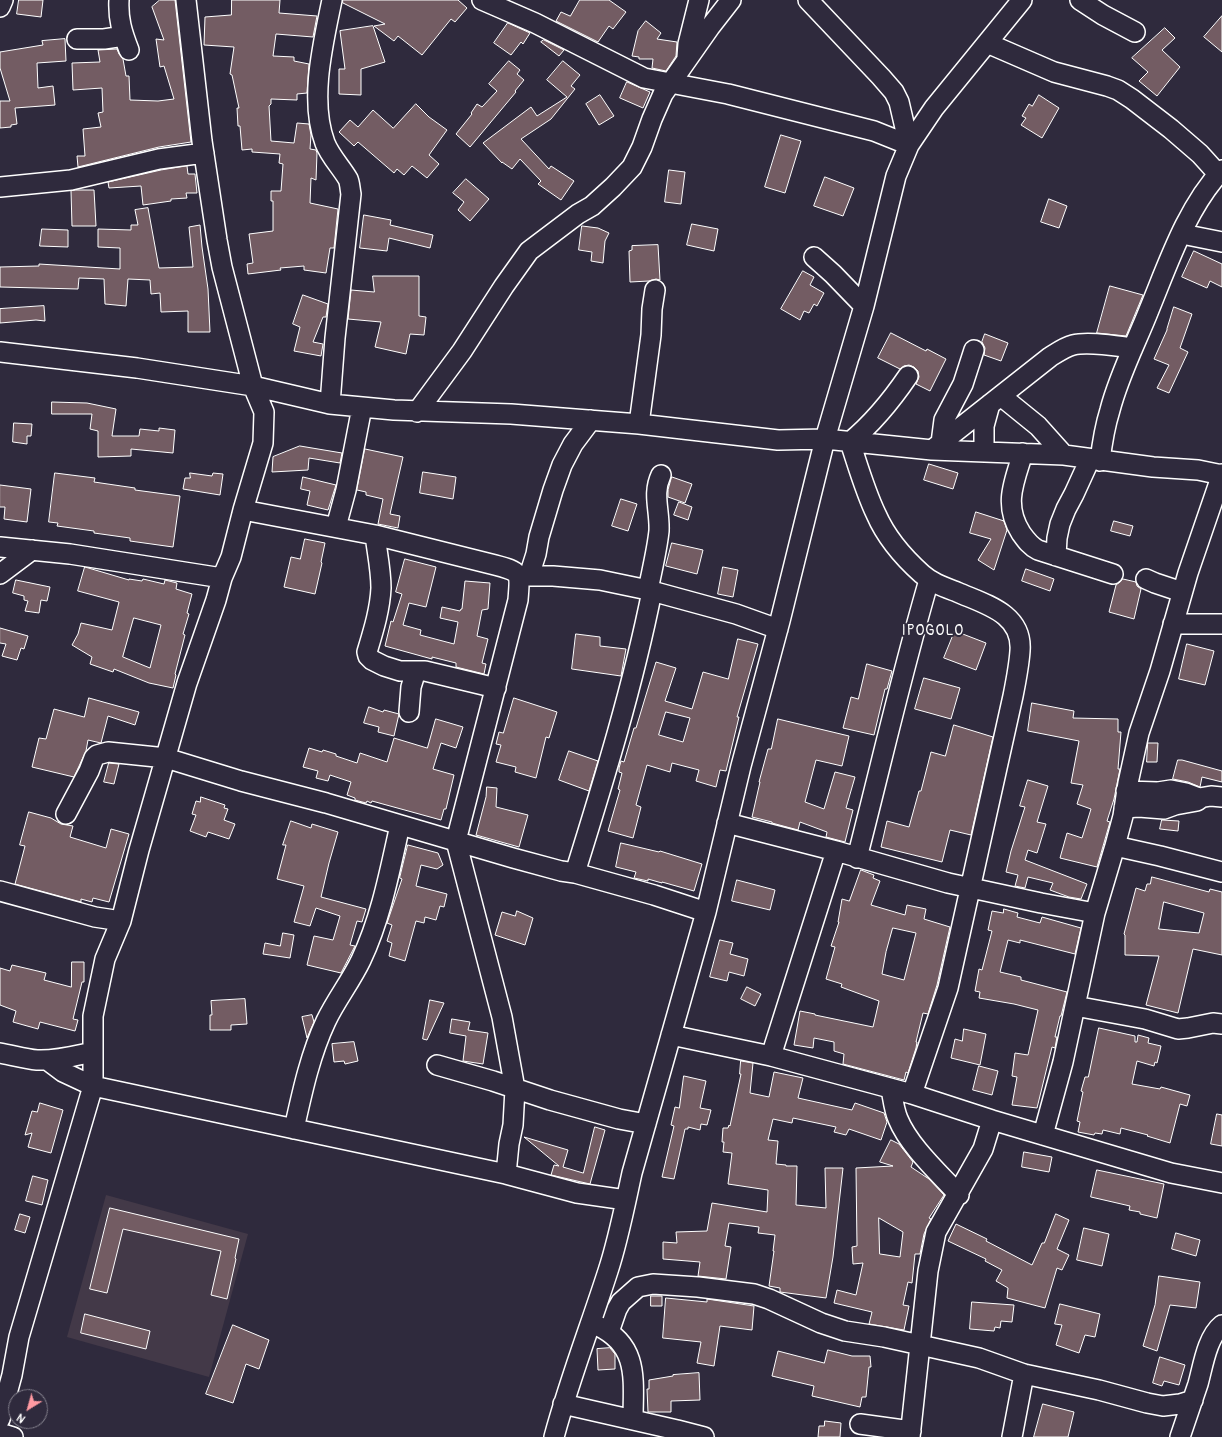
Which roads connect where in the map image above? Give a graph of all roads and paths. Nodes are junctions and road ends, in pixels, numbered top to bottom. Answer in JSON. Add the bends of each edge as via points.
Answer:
{"nodes":[{"id":1,"x":3,"y":0,"type":"edge"},
{"id":2,"x":120,"y":0,"type":"edge"},
{"id":3,"x":186,"y":0,"type":"edge"},
{"id":4,"x":332,"y":0,"type":"edge"},
{"id":5,"x":482,"y":0,"type":"edge"},
{"id":6,"x":699,"y":0,"type":"edge"},
{"id":7,"x":731,"y":0,"type":"edge"},
{"id":8,"x":808,"y":0,"type":"edge"},
{"id":9,"x":1022,"y":0,"type":"edge"},
{"id":10,"x":1080,"y":0,"type":"edge"},
{"id":11,"x":0,"y":7,"type":"edge"},
{"id":12,"x":1136,"y":32,"type":"dead end"},
{"id":13,"x":77,"y":39,"type":"dead end"},
{"id":14,"x":987,"y":43,"type":"junction"},
{"id":15,"x":686,"y":60,"type":"junction"},
{"id":16,"x":670,"y":82,"type":"junction"},
{"id":17,"x":909,"y":145,"type":"junction"},
{"id":18,"x":204,"y":153,"type":"junction"},
{"id":19,"x":1220,"y":172,"type":"edge"},
{"id":20,"x":0,"y":187,"type":"edge"},
{"id":21,"x":1182,"y":234,"type":"junction"},
{"id":22,"x":1222,"y":242,"type":"edge"},
{"id":23,"x":814,"y":257,"type":"dead end"},
{"id":24,"x":655,"y":290,"type":"dead end"},
{"id":25,"x":864,"y":306,"type":"junction"},
{"id":26,"x":1133,"y":348,"type":"junction"},
{"id":27,"x":974,"y":350,"type":"dead end"},
{"id":28,"x":0,"y":352,"type":"edge"},
{"id":29,"x":908,"y":376,"type":"dead end"},
{"id":30,"x":253,"y":386,"type":"junction"},
{"id":31,"x":996,"y":400,"type":"junction"},
{"id":32,"x":330,"y":404,"type":"junction"},
{"id":33,"x":362,"y":407,"type":"junction"},
{"id":34,"x":417,"y":412,"type":"junction"},
{"id":35,"x":592,"y":420,"type":"junction"},
{"id":36,"x":639,"y":424,"type":"junction"},
{"id":37,"x":825,"y":439,"type":"junction"},
{"id":38,"x":850,"y":442,"type":"junction"},
{"id":39,"x":937,"y":447,"type":"junction"},
{"id":40,"x":984,"y":452,"type":"junction"},
{"id":41,"x":1023,"y":453,"type":"junction"},
{"id":42,"x":1064,"y":455,"type":"junction"},
{"id":43,"x":1095,"y":460,"type":"junction"},
{"id":44,"x":1222,"y":474,"type":"edge"},
{"id":45,"x":662,"y":475,"type":"dead end"},
{"id":46,"x":243,"y":510,"type":"junction"},
{"id":47,"x":336,"y":528,"type":"junction"},
{"id":48,"x":375,"y":535,"type":"junction"},
{"id":49,"x":0,"y":547,"type":"edge"},
{"id":50,"x":32,"y":550,"type":"junction"},
{"id":51,"x":1056,"y":556,"type":"junction"},
{"id":52,"x":0,"y":574,"type":"edge"},
{"id":53,"x":1113,"y":574,"type":"dead end"},
{"id":54,"x":524,"y":576,"type":"junction"},
{"id":55,"x":222,"y":578,"type":"junction"},
{"id":56,"x":1146,"y":578,"type":"dead end"},
{"id":57,"x":929,"y":580,"type":"junction"},
{"id":58,"x":650,"y":590,"type":"junction"},
{"id":59,"x":1182,"y":592,"type":"junction"},
{"id":60,"x":1173,"y":624,"type":"junction"},
{"id":61,"x":1222,"y":624,"type":"edge"},
{"id":62,"x":778,"y":629,"type":"junction"},
{"id":63,"x":416,"y":670,"type":"junction"},
{"id":64,"x":496,"y":688,"type":"junction"},
{"id":65,"x":409,"y":712,"type":"dead end"},
{"id":66,"x":166,"y":758,"type":"junction"},
{"id":67,"x":1222,"y":797,"type":"edge"},
{"id":68,"x":1125,"y":800,"type":"junction"},
{"id":69,"x":66,"y":814,"type":"dead end"},
{"id":70,"x":727,"y":823,"type":"junction"},
{"id":71,"x":400,"y":826,"type":"junction"},
{"id":72,"x":456,"y":841,"type":"junction"},
{"id":73,"x":1116,"y":846,"type":"junction"},
{"id":74,"x":836,"y":851,"type":"junction"},
{"id":75,"x":857,"y":858,"type":"junction"},
{"id":76,"x":575,"y":872,"type":"junction"},
{"id":77,"x":1222,"y":872,"type":"edge"},
{"id":78,"x":971,"y":888,"type":"junction"},
{"id":79,"x":1,"y":893,"type":"edge"},
{"id":80,"x":706,"y":912,"type":"junction"},
{"id":81,"x":1095,"y":913,"type":"junction"},
{"id":82,"x":121,"y":921,"type":"junction"},
{"id":83,"x":1075,"y":1006,"type":"junction"},
{"id":84,"x":1222,"y":1024,"type":"edge"},
{"id":85,"x":671,"y":1035,"type":"junction"},
{"id":86,"x":93,"y":1052,"type":"junction"},
{"id":87,"x":0,"y":1053,"type":"edge"},
{"id":88,"x":771,"y":1056,"type":"junction"},
{"id":89,"x":47,"y":1060,"type":"junction"},
{"id":90,"x":437,"y":1065,"type":"dead end"},
{"id":91,"x":93,"y":1086,"type":"junction"},
{"id":92,"x":515,"y":1089,"type":"junction"},
{"id":93,"x":891,"y":1089,"type":"junction"},
{"id":94,"x":912,"y":1094,"type":"junction"},
{"id":95,"x":992,"y":1120,"type":"junction"},
{"id":96,"x":646,"y":1124,"type":"junction"},
{"id":97,"x":294,"y":1129,"type":"junction"},
{"id":98,"x":1043,"y":1135,"type":"junction"},
{"id":99,"x":506,"y":1174,"type":"junction"},
{"id":100,"x":1222,"y":1183,"type":"edge"},
{"id":101,"x":959,"y":1195,"type":"junction"},
{"id":102,"x":626,"y":1200,"type":"junction"},
{"id":103,"x":591,"y":1322,"type":"junction"},
{"id":104,"x":1222,"y":1324,"type":"edge"},
{"id":105,"x":608,"y":1332,"type":"junction"},
{"id":106,"x":919,"y":1346,"type":"junction"},
{"id":107,"x":1024,"y":1374,"type":"junction"},
{"id":108,"x":1193,"y":1400,"type":"junction"},
{"id":109,"x":563,"y":1404,"type":"junction"},
{"id":110,"x":0,"y":1419,"type":"edge"},
{"id":111,"x":634,"y":1420,"type":"junction"},
{"id":112,"x":860,"y":1424,"type":"dead end"},
{"id":113,"x":0,"y":1433,"type":"edge"},
{"id":114,"x":911,"y":1434,"type":"edge"},
{"id":115,"x":12,"y":1437,"type":"edge"},
{"id":116,"x":554,"y":1437,"type":"edge"},
{"id":117,"x":704,"y":1437,"type":"edge"},
{"id":118,"x":1012,"y":1437,"type":"edge"},
{"id":119,"x":1180,"y":1437,"type":"edge"}],
"edges":[{"from":1,"to":11,"type":"street"},
{"from":2,"to":13,"type":"street","via":[[120,20],[126,43],[104,39]]},
{"from":3,"to":18,"type":"street"},
{"from":4,"to":32,"type":"street","via":[[322,52],[318,94],[320,127],[325,144],[348,180],[351,194]]},
{"from":5,"to":16,"type":"street","via":[[644,78]]},
{"from":6,"to":15,"type":"street"},
{"from":7,"to":15,"type":"street"},
{"from":8,"to":17,"type":"street","via":[[894,92],[899,102]]},
{"from":9,"to":14,"type":"street"},
{"from":10,"to":12,"type":"street"},
{"from":14,"to":17,"type":"street","via":[[934,108]]},
{"from":14,"to":19,"type":"street","via":[[1054,72],[1118,90],[1171,129]]},
{"from":15,"to":16,"type":"street"},
{"from":16,"to":17,"type":"street","via":[[866,129]]},
{"from":16,"to":34,"type":"street","via":[[632,167],[592,206],[529,251],[462,351]]},
{"from":17,"to":25,"type":"street","via":[[896,176]]},
{"from":18,"to":20,"type":"street","via":[[159,159],[71,180]]},
{"from":18,"to":30,"type":"street","via":[[216,240]]},
{"from":19,"to":21,"type":"street","via":[[1204,191]]},
{"from":21,"to":22,"type":"street"},
{"from":21,"to":26,"type":"street","via":[[1174,247]]},
{"from":23,"to":25,"type":"street"},
{"from":24,"to":36,"type":"street"},
{"from":25,"to":37,"type":"street"},
{"from":26,"to":31,"type":"street","via":[[1091,344],[1068,346]]},
{"from":26,"to":43,"type":"street","via":[[1110,409]]},
{"from":27,"to":39,"type":"street","via":[[963,384],[944,420]]},
{"from":28,"to":30,"type":"street","via":[[137,368]]},
{"from":29,"to":38,"type":"street","via":[[878,416]]},
{"from":30,"to":32,"type":"street"},
{"from":30,"to":46,"type":"street","via":[[264,412],[264,432]]},
{"from":31,"to":39,"type":"street"},
{"from":31,"to":40,"type":"street","via":[[984,426]]},
{"from":31,"to":42,"type":"street","via":[[1038,426]]},
{"from":32,"to":33,"type":"street"},
{"from":33,"to":34,"type":"street"},
{"from":33,"to":47,"type":"street"},
{"from":34,"to":35,"type":"street","via":[[511,414]]},
{"from":35,"to":36,"type":"street"},
{"from":35,"to":54,"type":"street","via":[[573,444],[562,465],[536,554]]},
{"from":36,"to":37,"type":"street","via":[[778,440]]},
{"from":37,"to":38,"type":"street"},
{"from":37,"to":62,"type":"street"},
{"from":38,"to":39,"type":"street"},
{"from":38,"to":57,"type":"street","via":[[876,514],[892,542]]},
{"from":39,"to":40,"type":"street"},
{"from":40,"to":41,"type":"street"},
{"from":41,"to":42,"type":"street"},
{"from":41,"to":51,"type":"street","via":[[1012,491],[1012,514],[1031,546]]},
{"from":42,"to":43,"type":"street"},
{"from":43,"to":44,"type":"street"},
{"from":43,"to":51,"type":"street","via":[[1066,509],[1057,538]]},
{"from":44,"to":59,"type":"street"},
{"from":45,"to":58,"type":"street","via":[[656,495],[659,530]]},
{"from":46,"to":47,"type":"street"},
{"from":46,"to":55,"type":"street","via":[[231,557]]},
{"from":47,"to":48,"type":"street"},
{"from":48,"to":54,"type":"street","via":[[495,565]]},
{"from":48,"to":63,"type":"street","via":[[380,589],[368,654],[372,660],[384,666],[400,671]]},
{"from":49,"to":50,"type":"street"},
{"from":50,"to":52,"type":"street"},
{"from":50,"to":55,"type":"street"},
{"from":51,"to":53,"type":"street"},
{"from":54,"to":58,"type":"street","via":[[592,579]]},
{"from":54,"to":64,"type":"street","via":[[519,581],[518,600]]},
{"from":55,"to":66,"type":"street","via":[[187,683]]},
{"from":56,"to":59,"type":"street"},
{"from":57,"to":75,"type":"street"},
{"from":57,"to":78,"type":"street","via":[[996,610],[1014,623],[1018,631],[1020,649],[1014,696]]},
{"from":58,"to":62,"type":"street","via":[[736,614]]},
{"from":58,"to":76,"type":"street","via":[[640,645],[614,744]]},
{"from":59,"to":60,"type":"street"},
{"from":60,"to":61,"type":"street"},
{"from":60,"to":68,"type":"street","via":[[1139,733]]},
{"from":62,"to":70,"type":"street"},
{"from":63,"to":64,"type":"street"},
{"from":63,"to":65,"type":"street","via":[[411,687]]},
{"from":64,"to":72,"type":"street"},
{"from":66,"to":69,"type":"street","via":[[108,752],[97,755]]},
{"from":66,"to":71,"type":"street"},
{"from":66,"to":82,"type":"street"},
{"from":67,"to":68,"type":"street","via":[[1200,798],[1164,809],[1139,807]]},
{"from":68,"to":73,"type":"street"},
{"from":70,"to":74,"type":"street"},
{"from":70,"to":80,"type":"street"},
{"from":71,"to":72,"type":"street"},
{"from":71,"to":97,"type":"street","via":[[370,936],[361,960],[319,1038]]},
{"from":72,"to":76,"type":"street","via":[[520,860]]},
{"from":72,"to":92,"type":"street","via":[[502,1017]]},
{"from":73,"to":77,"type":"street"},
{"from":73,"to":81,"type":"street"},
{"from":74,"to":75,"type":"street"},
{"from":74,"to":88,"type":"street"},
{"from":75,"to":78,"type":"street"},
{"from":76,"to":80,"type":"street"},
{"from":78,"to":81,"type":"street"},
{"from":78,"to":94,"type":"street","via":[[948,988]]},
{"from":79,"to":82,"type":"street","via":[[95,917]]},
{"from":80,"to":85,"type":"street"},
{"from":81,"to":83,"type":"street"},
{"from":82,"to":86,"type":"street","via":[[105,959],[93,1016]]},
{"from":83,"to":84,"type":"street","via":[[1145,1019],[1178,1029],[1213,1023]]},
{"from":83,"to":98,"type":"street"},
{"from":85,"to":88,"type":"street"},
{"from":85,"to":96,"type":"street"},
{"from":86,"to":89,"type":"street"},
{"from":86,"to":91,"type":"street"},
{"from":87,"to":89,"type":"street"},
{"from":88,"to":93,"type":"street"},
{"from":89,"to":91,"type":"street","via":[[63,1072]]},
{"from":90,"to":92,"type":"street"},
{"from":91,"to":97,"type":"street"},
{"from":91,"to":110,"type":"street","via":[[19,1337]]},
{"from":92,"to":96,"type":"street","via":[[619,1119]]},
{"from":92,"to":99,"type":"street"},
{"from":93,"to":94,"type":"street"},
{"from":93,"to":101,"type":"street","via":[[902,1129]]},
{"from":94,"to":95,"type":"street"},
{"from":95,"to":98,"type":"street"},
{"from":95,"to":101,"type":"street","via":[[983,1149]]},
{"from":96,"to":102,"type":"street"},
{"from":97,"to":99,"type":"street"},
{"from":98,"to":100,"type":"street","via":[[1171,1173]]},
{"from":99,"to":102,"type":"street","via":[[577,1193]]},
{"from":101,"to":106,"type":"street","via":[[936,1232],[928,1271]]},
{"from":102,"to":103,"type":"street","via":[[609,1270]]},
{"from":103,"to":105,"type":"street"},
{"from":103,"to":109,"type":"street"},
{"from":104,"to":108,"type":"street","via":[[1214,1334],[1207,1351]]},
{"from":105,"to":106,"type":"street","via":[[621,1302],[638,1287],[653,1284],[754,1294],[830,1327]]},
{"from":105,"to":111,"type":"street","via":[[616,1337],[630,1358]]},
{"from":106,"to":107,"type":"street","via":[[979,1358]]},
{"from":106,"to":114,"type":"street"},
{"from":107,"to":108,"type":"street","via":[[1155,1405],[1175,1405]]},
{"from":107,"to":118,"type":"street"},
{"from":108,"to":119,"type":"street"},
{"from":109,"to":111,"type":"street"},
{"from":109,"to":116,"type":"street"},
{"from":111,"to":117,"type":"street"},
{"from":112,"to":114,"type":"street"},
{"from":113,"to":115,"type":"street"}]}
